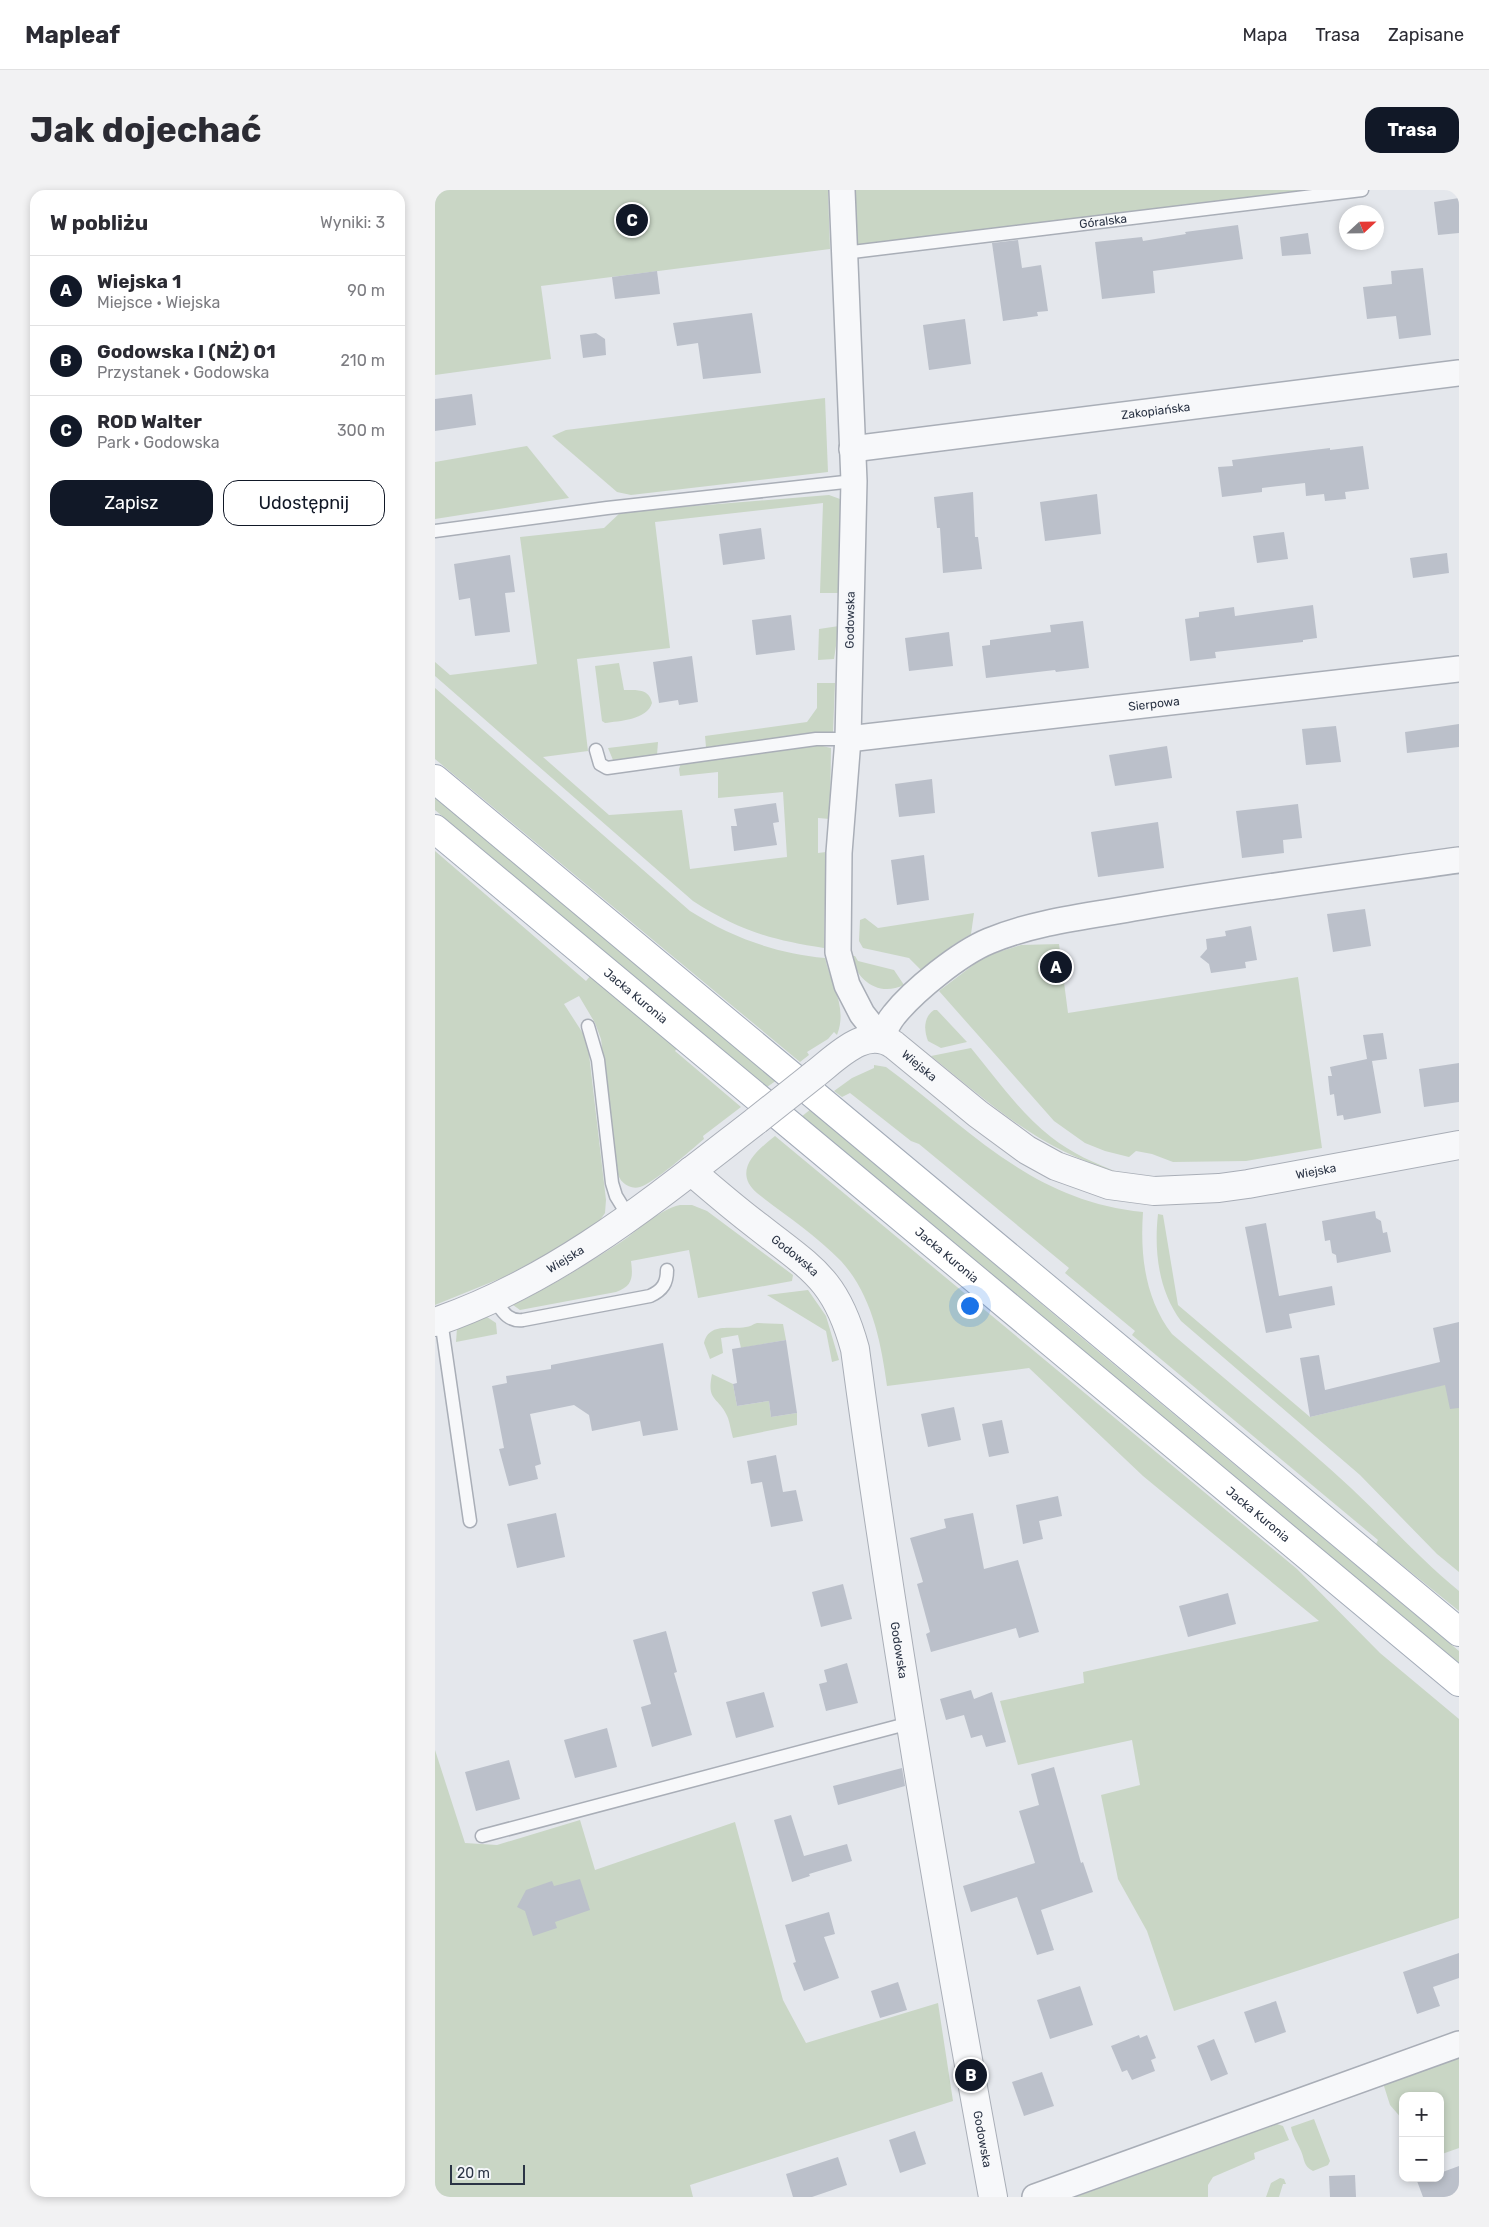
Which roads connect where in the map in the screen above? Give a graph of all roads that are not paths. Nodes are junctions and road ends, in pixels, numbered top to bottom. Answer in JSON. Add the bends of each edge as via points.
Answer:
{"nodes":[{"id":1,"x":843,"y":190,"type":"edge"},
{"id":2,"x":1362,"y":190,"type":"edge"},
{"id":3,"x":844,"y":253,"type":"junction"},
{"id":4,"x":1459,"y":374,"type":"edge"},
{"id":5,"x":852,"y":449,"type":"junction"},
{"id":6,"x":854,"y":481,"type":"junction"},
{"id":7,"x":435,"y":531,"type":"edge"},
{"id":8,"x":1459,"y":670,"type":"edge"},
{"id":9,"x":847,"y":739,"type":"junction"},
{"id":10,"x":597,"y":750,"type":"dead end"},
{"id":11,"x":435,"y":779,"type":"edge"},
{"id":12,"x":435,"y":829,"type":"edge"},
{"id":13,"x":1459,"y":860,"type":"edge"},
{"id":14,"x":588,"y":1026,"type":"dead end"},
{"id":15,"x":881,"y":1038,"type":"junction"},
{"id":16,"x":1459,"y":1145,"type":"edge"},
{"id":17,"x":691,"y":1171,"type":"junction"},
{"id":18,"x":629,"y":1217,"type":"junction"},
{"id":19,"x":667,"y":1270,"type":"dead end"},
{"id":20,"x":493,"y":1298,"type":"junction"},
{"id":21,"x":438,"y":1321,"type":"edge"},
{"id":22,"x":469,"y":1521,"type":"dead end"},
{"id":23,"x":1459,"y":1632,"type":"edge"},
{"id":24,"x":1459,"y":1682,"type":"edge"},
{"id":25,"x":910,"y":1723,"type":"junction"},
{"id":26,"x":482,"y":1836,"type":"dead end"},
{"id":27,"x":1459,"y":2044,"type":"edge"},
{"id":28,"x":993,"y":2197,"type":"edge"},
{"id":29,"x":1035,"y":2197,"type":"edge"}],
"edges":[{"from":1,"to":3,"type":"street","name":"Godowska"},
{"from":2,"to":3,"type":"lane","name":"Góralska"},
{"from":3,"to":5,"type":"street","name":"Godowska"},
{"from":4,"to":5,"type":"street","name":"Zakopiańska"},
{"from":5,"to":6,"type":"street","name":"Godowska"},
{"from":6,"to":7,"type":"lane"},
{"from":6,"to":9,"type":"street","name":"Godowska"},
{"from":8,"to":9,"type":"street","name":"Sierpowa"},
{"from":9,"to":10,"type":"lane","via":[[816,739],[607,768],[599,764]]},
{"from":9,"to":15,"type":"street","name":"Godowska","via":[[839,853],[838,952],[847,985],[862,1014]]},
{"from":11,"to":23,"type":"main road"},
{"from":12,"to":24,"type":"main road","name":"Jacka Kuronia"},
{"from":13,"to":15,"type":"street","via":[[1189,899],[1041,924],[1015,932],[988,941],[963,955],[901,1008]]},
{"from":14,"to":18,"type":"lane","via":[[598,1060],[612,1182],[616,1196]]},
{"from":15,"to":16,"type":"street","name":"Wiejska","via":[[1027,1150],[1056,1166],[1109,1185],[1154,1191],[1219,1188]]},
{"from":15,"to":17,"type":"street","name":"Wiejska","bridge":true,"via":[[852,1046]]},
{"from":17,"to":18,"type":"street","name":"Wiejska"},
{"from":17,"to":25,"type":"street","name":"Godowska","via":[[814,1270],[845,1316],[855,1349]]},
{"from":18,"to":20,"type":"street","name":"Wiejska","via":[[563,1263]]},
{"from":19,"to":20,"type":"lane","via":[[664,1286],[650,1296],[523,1320],[512,1321]]},
{"from":20,"to":21,"type":"street","name":"Wiejska"},
{"from":21,"to":22,"type":"lane"},
{"from":25,"to":26,"type":"lane"},
{"from":25,"to":28,"type":"street","name":"Godowska"},
{"from":27,"to":29,"type":"street"}]}
